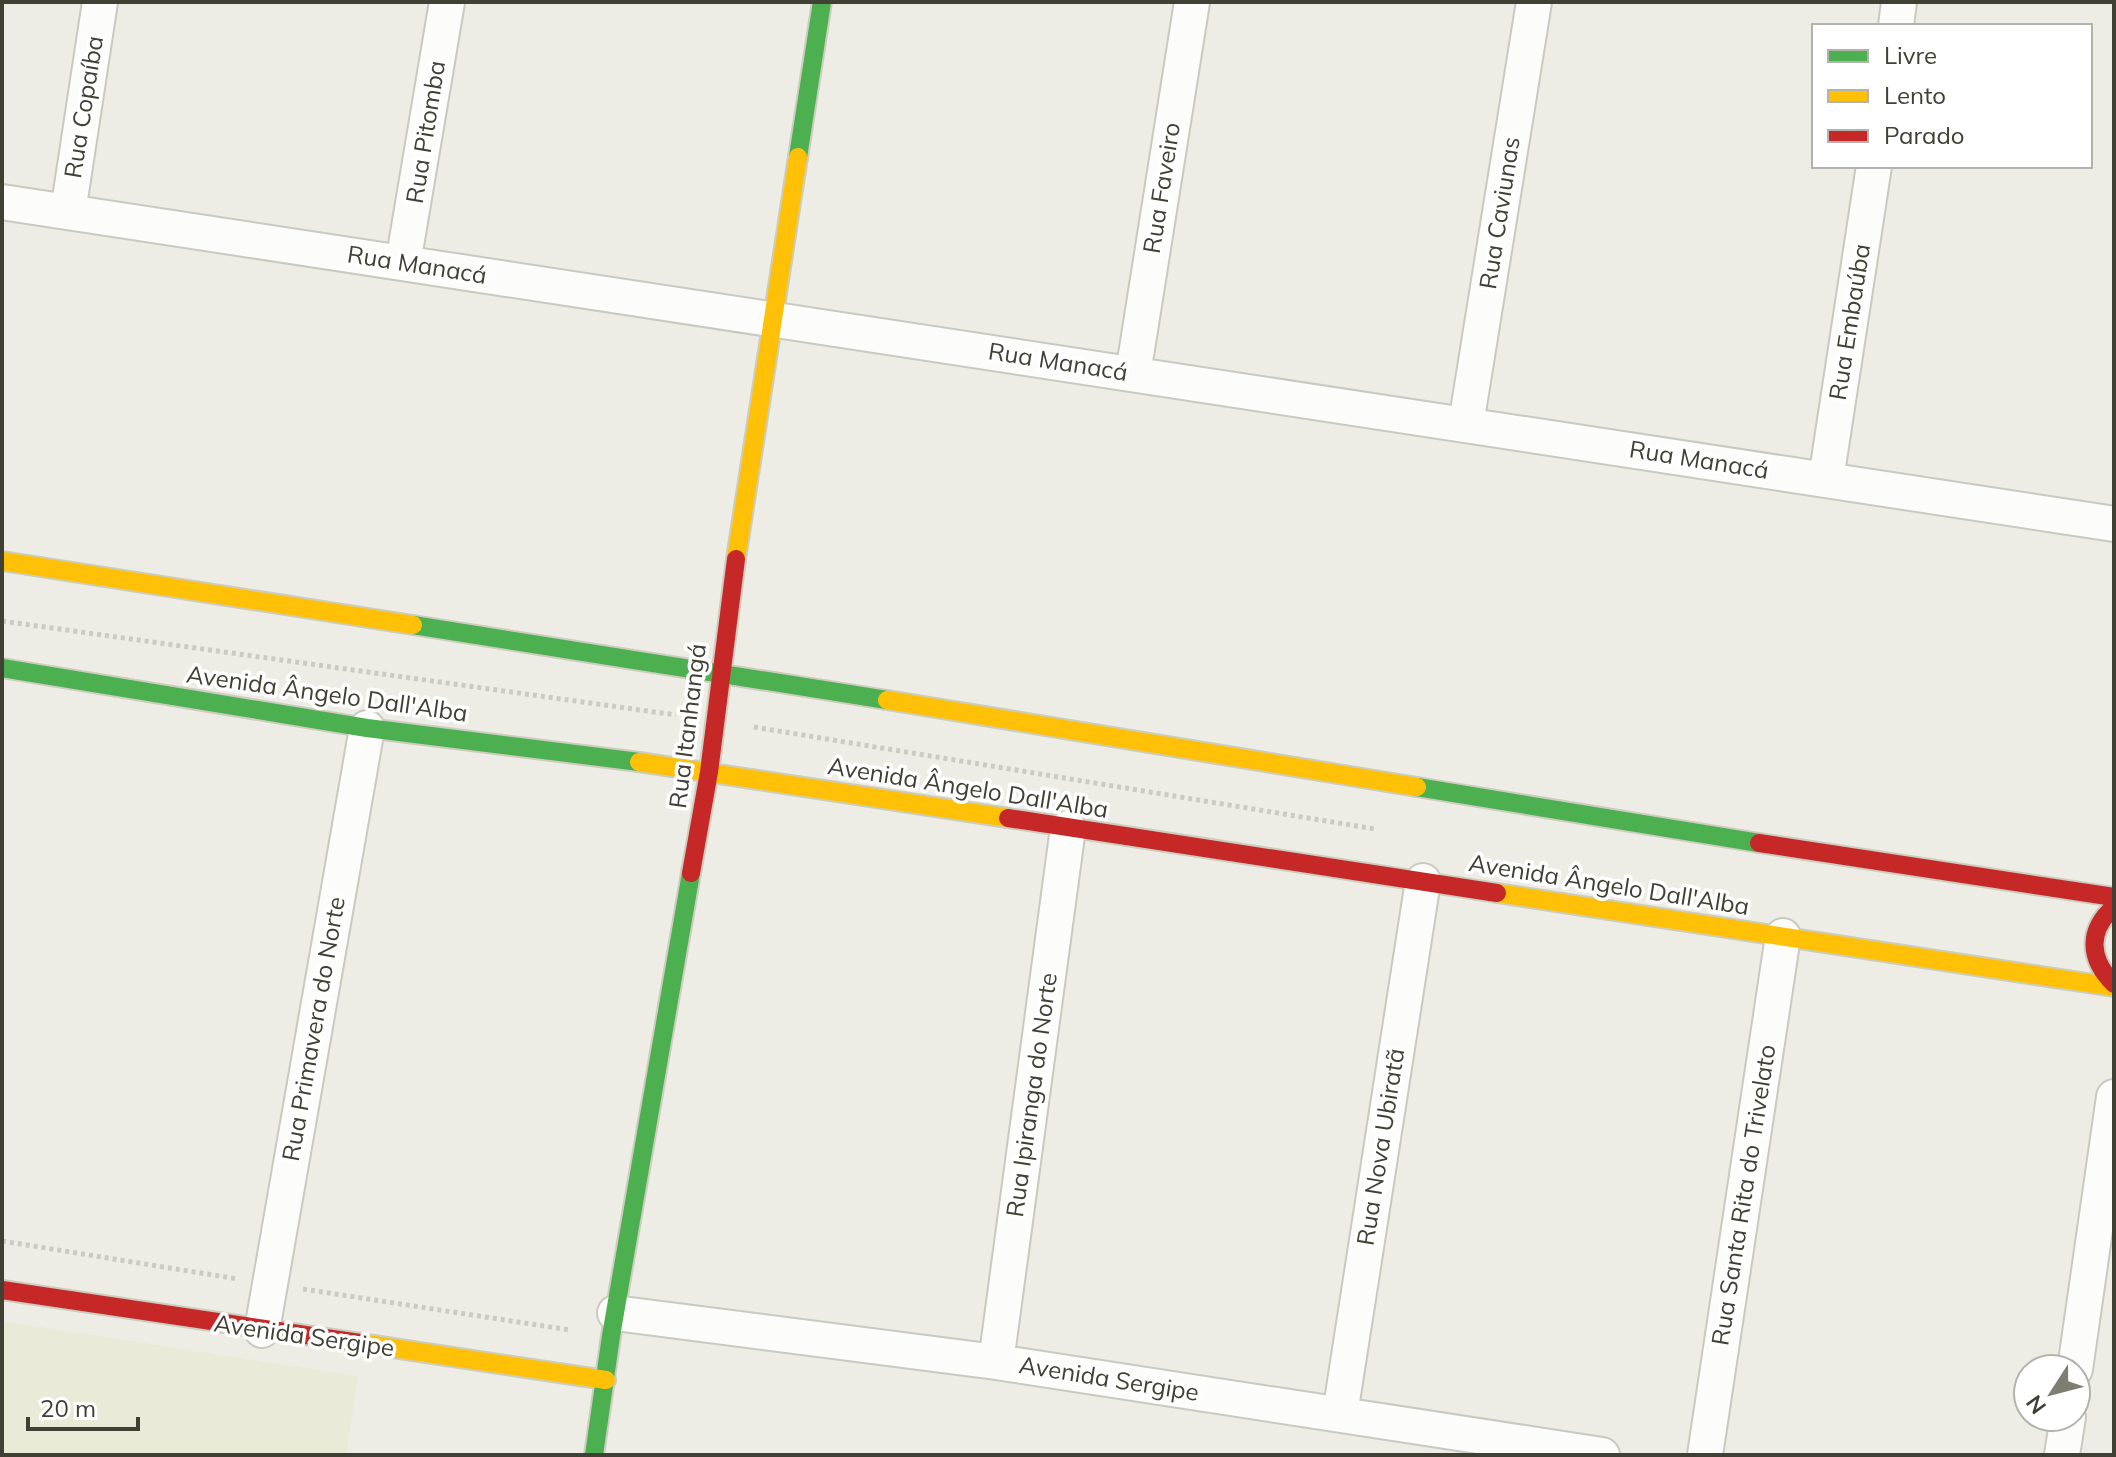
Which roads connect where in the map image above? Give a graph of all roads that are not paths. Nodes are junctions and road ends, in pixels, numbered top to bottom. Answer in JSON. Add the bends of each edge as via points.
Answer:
{"nodes":[{"id":1,"x":100,"y":2,"type":"edge"},
{"id":2,"x":447,"y":2,"type":"edge"},
{"id":3,"x":822,"y":2,"type":"edge"},
{"id":4,"x":1192,"y":2,"type":"edge"},
{"id":5,"x":1534,"y":2,"type":"edge"},
{"id":6,"x":1899,"y":2,"type":"edge"},
{"id":7,"x":1896,"y":24,"type":"edge"},
{"id":8,"x":1874,"y":168,"type":"edge"},
{"id":9,"x":2,"y":202,"type":"edge"},
{"id":10,"x":68,"y":212,"type":"junction"},
{"id":11,"x":403,"y":263,"type":"junction"},
{"id":12,"x":771,"y":319,"type":"junction"},
{"id":13,"x":1133,"y":374,"type":"junction"},
{"id":14,"x":1466,"y":424,"type":"junction"},
{"id":15,"x":1826,"y":479,"type":"junction"},
{"id":16,"x":2114,"y":524,"type":"edge"},
{"id":17,"x":2,"y":561,"type":"edge"},
{"id":18,"x":719,"y":673,"type":"junction"},
{"id":19,"x":4,"y":678,"type":"edge"},
{"id":20,"x":367,"y":728,"type":"junction"},
{"id":21,"x":709,"y":772,"type":"junction"},
{"id":22,"x":1068,"y":828,"type":"junction"},
{"id":23,"x":1423,"y":881,"type":"junction"},
{"id":24,"x":2114,"y":897,"type":"edge"},
{"id":25,"x":2114,"y":907,"type":"edge"},
{"id":26,"x":1783,"y":936,"type":"junction"},
{"id":27,"x":2114,"y":985,"type":"edge"},
{"id":28,"x":2114,"y":1097,"type":"edge"},
{"id":29,"x":2,"y":1290,"type":"edge"},
{"id":30,"x":615,"y":1313,"type":"junction"},
{"id":31,"x":262,"y":1330,"type":"junction"},
{"id":32,"x":2077,"y":1353,"type":"edge"},
{"id":33,"x":996,"y":1362,"type":"junction"},
{"id":34,"x":606,"y":1380,"type":"junction"},
{"id":35,"x":1340,"y":1414,"type":"junction"},
{"id":36,"x":2065,"y":1433,"type":"edge"},
{"id":37,"x":594,"y":1455,"type":"edge"},
{"id":38,"x":1602,"y":1455,"type":"edge"},
{"id":39,"x":1705,"y":1455,"type":"edge"},
{"id":40,"x":2062,"y":1455,"type":"edge"}],
"edges":[{"from":1,"to":10,"type":"street","name":"Rua Copaíba"},
{"from":2,"to":11,"type":"street","name":"Rua Pitomba"},
{"from":3,"to":12,"type":"main road","name":"Rua Itanhangá"},
{"from":4,"to":13,"type":"street","name":"Rua Faveiro"},
{"from":5,"to":14,"type":"street","name":"Rua Caviunas"},
{"from":6,"to":7,"type":"street"},
{"from":8,"to":15,"type":"street","name":"Rua Embaúba"},
{"from":9,"to":10,"type":"street","name":"Rua Manacá"},
{"from":10,"to":11,"type":"street","name":"Rua Manacá"},
{"from":11,"to":12,"type":"street","name":"Rua Manacá"},
{"from":12,"to":13,"type":"street","name":"Rua Manacá"},
{"from":12,"to":18,"type":"main road","name":"Rua Itanhangá"},
{"from":13,"to":14,"type":"street","name":"Rua Manacá"},
{"from":14,"to":15,"type":"street","name":"Rua Manacá"},
{"from":15,"to":16,"type":"street","name":"Rua Manacá"},
{"from":17,"to":18,"type":"main road"},
{"from":18,"to":21,"type":"main road","name":"Rua Itanhangá"},
{"from":18,"to":24,"type":"main road"},
{"from":19,"to":20,"type":"main road","name":"Avenida Ângelo Dall'Alba"},
{"from":20,"to":21,"type":"main road","name":"Avenida Ângelo Dall'Alba"},
{"from":20,"to":31,"type":"street","name":"Rua Primavera do Norte"},
{"from":21,"to":22,"type":"main road","name":"Avenida Ângelo Dall'Alba"},
{"from":21,"to":30,"type":"main road","name":"Rua Itanhangá"},
{"from":22,"to":23,"type":"main road","name":"Avenida Ângelo Dall'Alba"},
{"from":22,"to":33,"type":"street","name":"Rua Ipiranga do Norte"},
{"from":23,"to":26,"type":"main road","name":"Avenida Ângelo Dall'Alba"},
{"from":23,"to":35,"type":"street","name":"Rua Nova Ubiratã"},
{"from":25,"to":27,"type":"main road","via":[[2100,919],[2093,949],[2095,961]]},
{"from":26,"to":27,"type":"main road","name":"Avenida Ângelo Dall'Alba"},
{"from":26,"to":39,"type":"street","name":"Rua Santa Rita do Trivelato"},
{"from":28,"to":32,"type":"street"},
{"from":29,"to":31,"type":"main road","name":"Avenida Sergipe"},
{"from":30,"to":33,"type":"street","name":"Avenida Sergipe"},
{"from":30,"to":34,"type":"main road","name":"Rua Itanhangá"},
{"from":31,"to":34,"type":"main road","name":"Avenida Sergipe"},
{"from":33,"to":35,"type":"street","name":"Avenida Sergipe"},
{"from":34,"to":37,"type":"main road","name":"Rua Itanhangá"},
{"from":35,"to":38,"type":"street","name":"Avenida Sergipe"},
{"from":36,"to":40,"type":"street"}]}
